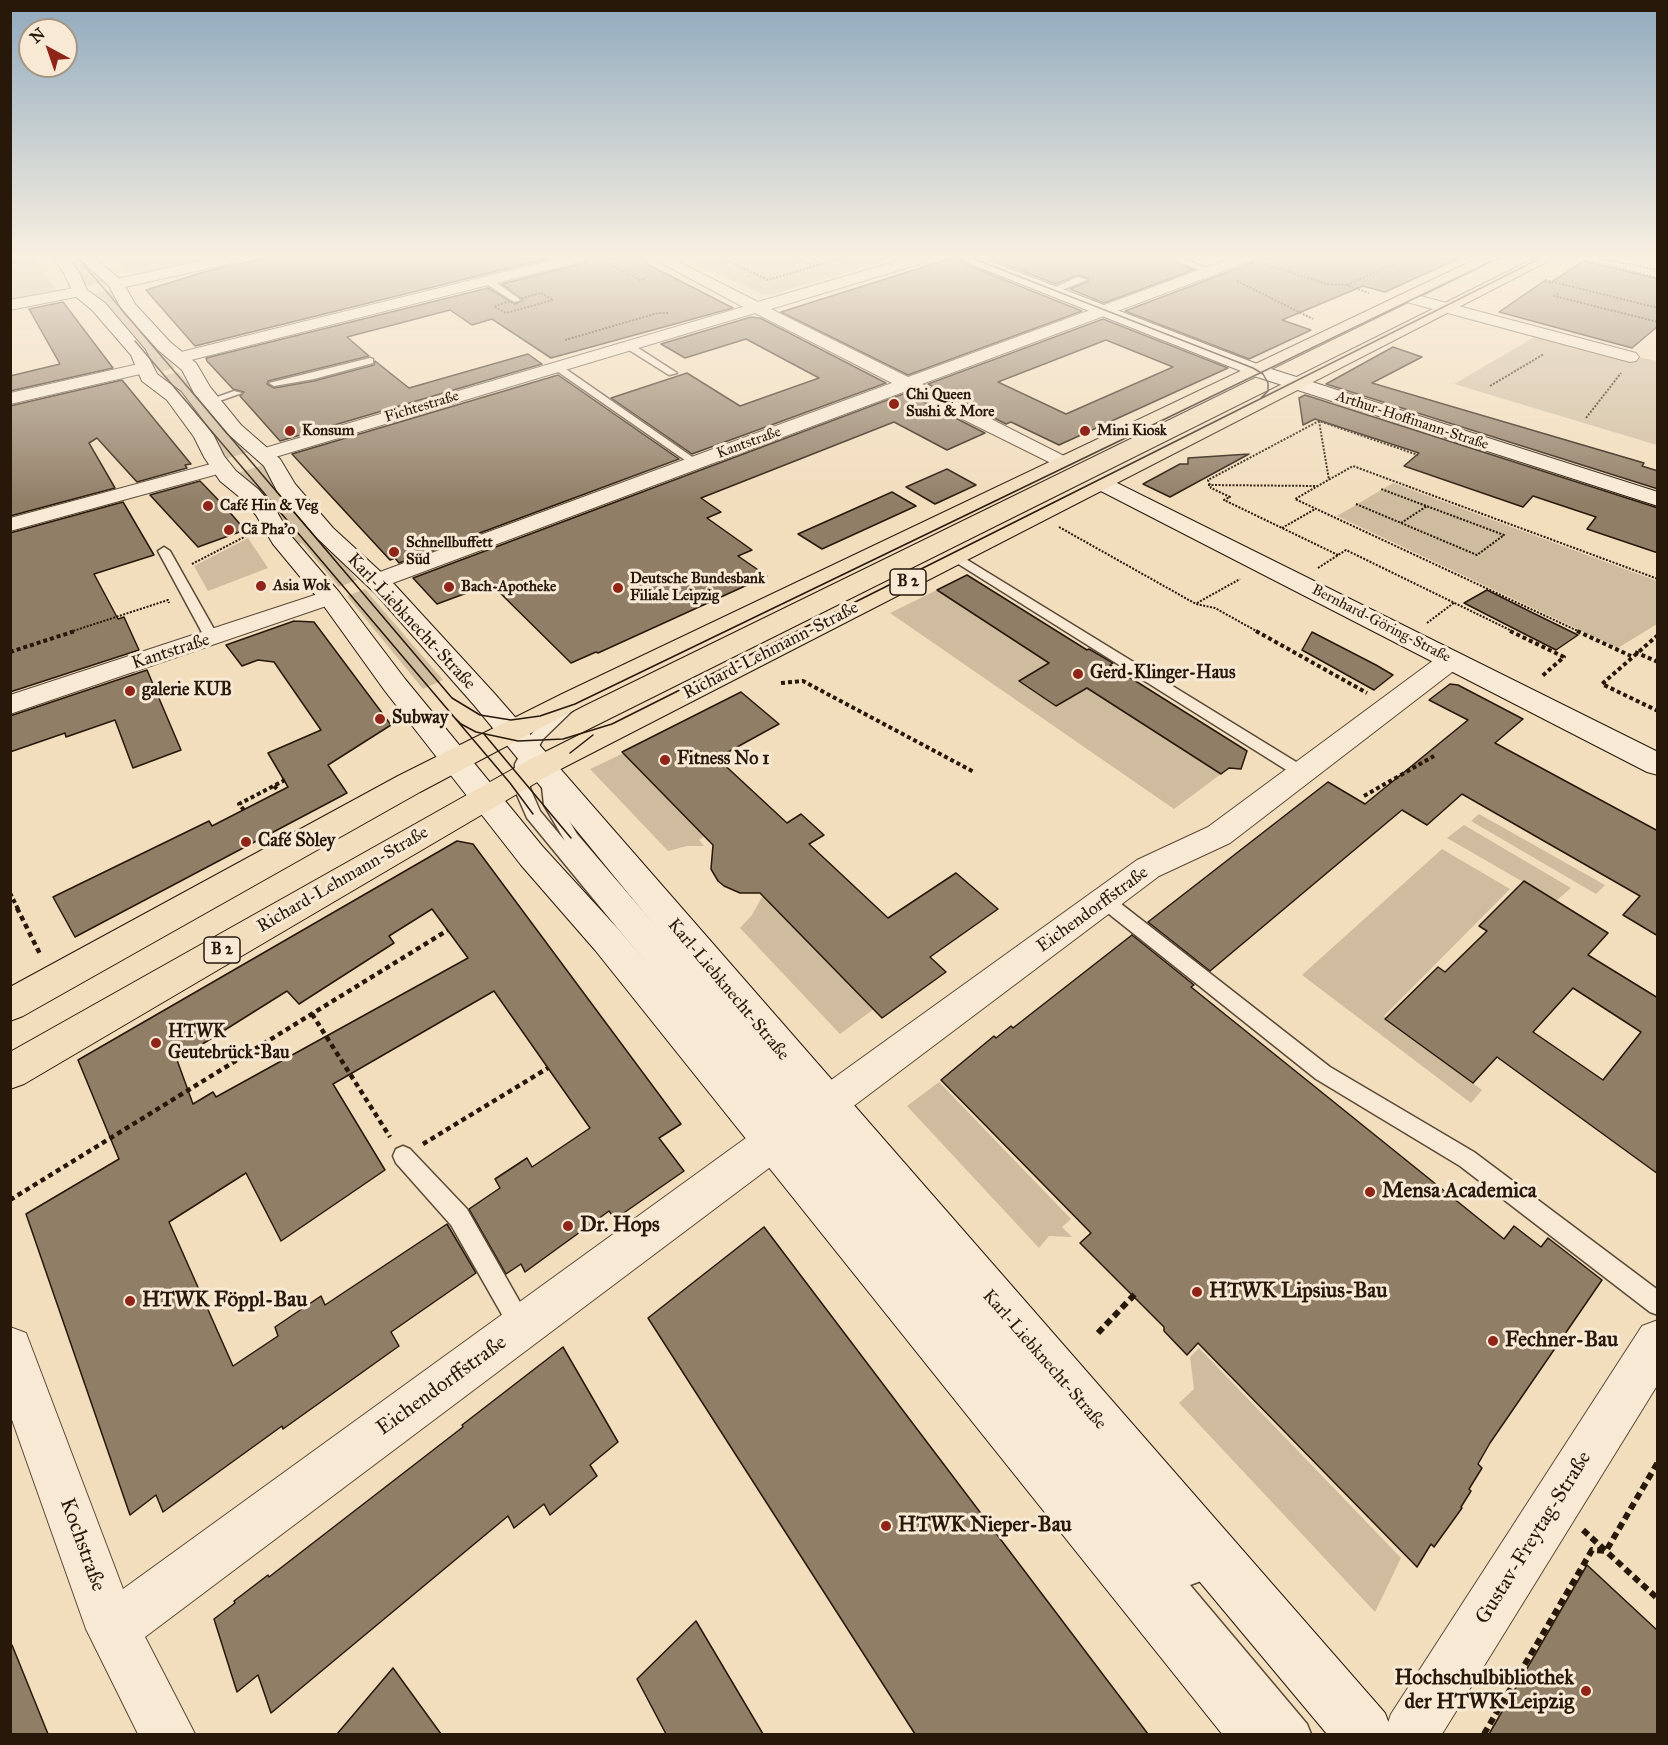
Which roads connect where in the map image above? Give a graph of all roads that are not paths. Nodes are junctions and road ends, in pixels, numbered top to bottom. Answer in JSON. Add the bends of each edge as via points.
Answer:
{"nodes":[{"id":1,"x":127,"y":339,"type":"edge"},
{"id":2,"x":160,"y":339,"type":"edge"},
{"id":3,"x":254,"y":339,"type":"edge"},
{"id":4,"x":651,"y":339,"type":"edge"},
{"id":5,"x":819,"y":339,"type":"edge"},
{"id":6,"x":1029,"y":339,"type":"edge"},
{"id":7,"x":1185,"y":339,"type":"edge"},
{"id":8,"x":1323,"y":339,"type":"edge"},
{"id":9,"x":1387,"y":339,"type":"edge"},
{"id":10,"x":1564,"y":339,"type":"edge"},
{"id":11,"x":629,"y":346,"type":"junction"},
{"id":12,"x":179,"y":358,"type":"junction"},
{"id":13,"x":370,"y":361,"type":"dead end"},
{"id":14,"x":1628,"y":362,"type":"road end"},
{"id":15,"x":557,"y":367,"type":"junction"},
{"id":16,"x":143,"y":368,"type":"junction"},
{"id":17,"x":1258,"y":371,"type":"junction"},
{"id":18,"x":672,"y":373,"type":"dead end"},
{"id":19,"x":274,"y":383,"type":"dead end"},
{"id":20,"x":908,"y":385,"type":"junction"},
{"id":21,"x":1298,"y":385,"type":"junction"},
{"id":22,"x":237,"y":393,"type":"dead end"},
{"id":23,"x":10,"y":399,"type":"edge"},
{"id":24,"x":211,"y":401,"type":"junction"},
{"id":25,"x":265,"y":454,"type":"junction"},
{"id":26,"x":696,"y":463,"type":"junction"},
{"id":27,"x":1063,"y":463,"type":"junction"},
{"id":28,"x":222,"y":467,"type":"junction"},
{"id":29,"x":1103,"y":483,"type":"junction"},
{"id":30,"x":1658,"y":499,"type":"edge"},
{"id":31,"x":10,"y":525,"type":"edge"},
{"id":32,"x":164,"y":551,"type":"dead end"},
{"id":33,"x":956,"y":557,"type":"junction"},
{"id":34,"x":377,"y":580,"type":"junction"},
{"id":35,"x":330,"y":597,"type":"junction"},
{"id":36,"x":212,"y":638,"type":"junction"},
{"id":37,"x":1451,"y":660,"type":"junction"},
{"id":38,"x":10,"y":705,"type":"edge"},
{"id":39,"x":456,"y":759,"type":"junction"},
{"id":40,"x":537,"y":760,"type":"junction"},
{"id":41,"x":1658,"y":765,"type":"edge"},
{"id":42,"x":1301,"y":772,"type":"junction"},
{"id":43,"x":486,"y":797,"type":"junction"},
{"id":44,"x":1105,"y":901,"type":"junction"},
{"id":45,"x":10,"y":1005,"type":"edge"},
{"id":46,"x":10,"y":1072,"type":"edge"},
{"id":47,"x":826,"y":1105,"type":"junction"},
{"id":48,"x":771,"y":1143,"type":"junction"},
{"id":49,"x":403,"y":1156,"type":"road end"},
{"id":50,"x":1658,"y":1304,"type":"edge"},
{"id":51,"x":522,"y":1327,"type":"junction"},
{"id":52,"x":1658,"y":1342,"type":"edge"},
{"id":53,"x":10,"y":1349,"type":"edge"},
{"id":54,"x":1205,"y":1588,"type":"dead end"},
{"id":55,"x":112,"y":1629,"type":"junction"},
{"id":56,"x":166,"y":1734,"type":"edge"},
{"id":57,"x":1258,"y":1734,"type":"edge"},
{"id":58,"x":1297,"y":1734,"type":"edge"},
{"id":59,"x":1364,"y":1734,"type":"edge"},
{"id":60,"x":1411,"y":1734,"type":"edge"}],
"edges":[{"from":1,"to":16,"type":"main road","via":[[139,354]]},
{"from":2,"to":12,"type":"main road","name":"Karl-Liebknecht-Straße"},
{"from":3,"to":12,"type":"street"},
{"from":4,"to":11,"type":"street","name":"Fichtestraße"},
{"from":5,"to":20,"type":"street"},
{"from":6,"to":20,"type":"street","name":"Kantstraße"},
{"from":7,"to":17,"type":"main road","name":"Arthur-Hoffmann-Straße"},
{"from":8,"to":17,"type":"main road","name":"Richard-Lehmann-Straße","number":"B 2"},
{"from":9,"to":21,"type":"main road","name":"Richard-Lehmann-Straße","number":"B 2"},
{"from":10,"to":14,"type":"street"},
{"from":11,"to":15,"type":"street","name":"Fichtestraße"},
{"from":11,"to":18,"type":"lane"},
{"from":12,"to":24,"type":"main road","name":"Karl-Liebknecht-Straße","via":[[190,367]]},
{"from":13,"to":19,"type":"lane"},
{"from":15,"to":25,"type":"street","name":"Fichtestraße"},
{"from":15,"to":26,"type":"lane"},
{"from":16,"to":23,"type":"street"},
{"from":16,"to":28,"type":"main road","via":[[155,383],[174,396]]},
{"from":17,"to":21,"type":"main road","name":"Arthur-Hoffmann-Straße"},
{"from":17,"to":27,"type":"main road","name":"Richard-Lehmann-Straße","number":"B 2"},
{"from":20,"to":26,"type":"street","name":"Kantstraße"},
{"from":20,"to":27,"type":"street"},
{"from":21,"to":29,"type":"main road","name":"Richard-Lehmann-Straße","number":"B 2"},
{"from":21,"to":30,"type":"main road","name":"Arthur-Hoffmann-Straße"},
{"from":22,"to":24,"type":"lane"},
{"from":24,"to":25,"type":"main road","name":"Karl-Liebknecht-Straße","via":[[234,429]]},
{"from":25,"to":34,"type":"main road","name":"Karl-Liebknecht-Straße","via":[[285,486],[325,533]]},
{"from":26,"to":34,"type":"street","name":"Kantstraße"},
{"from":27,"to":40,"type":"main road","name":"Richard-Lehmann-Straße","number":"B 2","via":[[614,679]]},
{"from":28,"to":31,"type":"street"},
{"from":28,"to":35,"type":"main road","via":[[254,498],[281,539]]},
{"from":29,"to":33,"type":"main road","name":"Richard-Lehmann-Straße","number":"B 2"},
{"from":29,"to":37,"type":"main road","name":"Bernhard-Göring-Straße"},
{"from":32,"to":36,"type":"lane"},
{"from":33,"to":40,"type":"main road","name":"Richard-Lehmann-Straße","number":"B 2"},
{"from":33,"to":42,"type":"lane"},
{"from":34,"to":40,"type":"main road","name":"Karl-Liebknecht-Straße"},
{"from":35,"to":36,"type":"street","name":"Kantstraße"},
{"from":35,"to":39,"type":"main road"},
{"from":36,"to":38,"type":"street","name":"Kantstraße"},
{"from":37,"to":41,"type":"main road","name":"Bernhard-Göring-Straße"},
{"from":37,"to":42,"type":"street","name":"Eichendorffstraße"},
{"from":39,"to":40,"type":"main road","name":"Richard-Lehmann-Straße","number":"B 2"},
{"from":39,"to":43,"type":"main road"},
{"from":39,"to":45,"type":"main road","name":"Richard-Lehmann-Straße","number":"B 2"},
{"from":40,"to":43,"type":"main road","name":"Richard-Lehmann-Straße","number":"B 2"},
{"from":40,"to":47,"type":"main road","name":"Karl-Liebknecht-Straße"},
{"from":40,"to":54,"type":"lane","via":[[552,806],[571,838]]},
{"from":40,"to":58,"type":"lane","via":[[523,795],[533,814]]},
{"from":42,"to":44,"type":"street","name":"Eichendorffstraße","via":[[1219,835],[1148,868]]},
{"from":43,"to":46,"type":"main road","name":"Richard-Lehmann-Straße","number":"B 2"},
{"from":43,"to":48,"type":"main road"},
{"from":44,"to":47,"type":"street","name":"Eichendorffstraße"},
{"from":44,"to":50,"type":"lane","via":[[1323,1073],[1467,1159]]},
{"from":47,"to":59,"type":"main road","name":"Karl-Liebknecht-Straße"},
{"from":48,"to":51,"type":"street","name":"Eichendorffstraße"},
{"from":48,"to":57,"type":"main road"},
{"from":49,"to":51,"type":"lane","via":[[459,1217]]},
{"from":51,"to":55,"type":"street","name":"Eichendorffstraße"},
{"from":52,"to":60,"type":"street","name":"Gustav-Freytag-Straße"},
{"from":53,"to":55,"type":"street","name":"Kochstraße"},
{"from":55,"to":56,"type":"street","name":"Kochstraße"}]}
